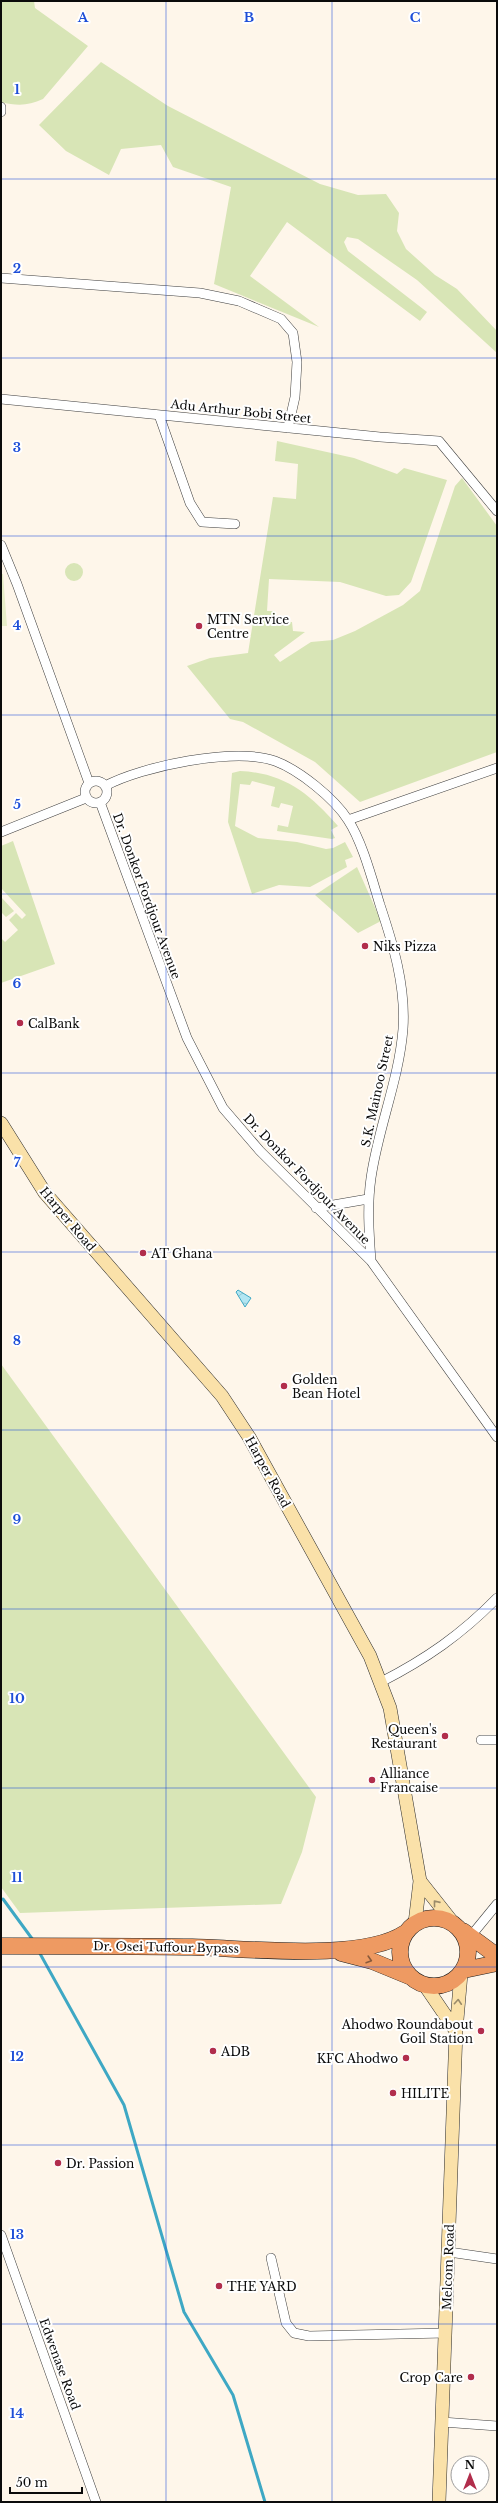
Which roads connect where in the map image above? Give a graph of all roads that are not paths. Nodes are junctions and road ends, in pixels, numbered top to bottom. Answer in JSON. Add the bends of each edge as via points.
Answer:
{"nodes":[{"id":1,"x":1,"y":106,"type":"edge"},
{"id":2,"x":1,"y":112,"type":"edge"},
{"id":3,"x":1,"y":278,"type":"edge"},
{"id":4,"x":1,"y":399,"type":"edge"},
{"id":5,"x":159,"y":415,"type":"junction"},
{"id":6,"x":288,"y":428,"type":"junction"},
{"id":7,"x":497,"y":511,"type":"edge"},
{"id":8,"x":234,"y":524,"type":"dead end"},
{"id":9,"x":1,"y":545,"type":"edge"},
{"id":10,"x":4,"y":559,"type":"edge"},
{"id":11,"x":497,"y":768,"type":"edge"},
{"id":12,"x":89,"y":783,"type":"junction"},
{"id":13,"x":105,"y":786,"type":"junction"},
{"id":14,"x":86,"y":798,"type":"junction"},
{"id":15,"x":100,"y":802,"type":"junction"},
{"id":16,"x":348,"y":820,"type":"junction"},
{"id":17,"x":1,"y":832,"type":"edge"},
{"id":18,"x":1,"y":1123,"type":"edge"},
{"id":19,"x":368,"y":1199,"type":"junction"},
{"id":20,"x":316,"y":1208,"type":"junction"},
{"id":21,"x":371,"y":1261,"type":"junction"},
{"id":22,"x":497,"y":1437,"type":"edge"},
{"id":23,"x":497,"y":1598,"type":"edge"},
{"id":24,"x":381,"y":1682,"type":"junction"},
{"id":25,"x":481,"y":1740,"type":"dead end"},
{"id":26,"x":497,"y":1740,"type":"edge"},
{"id":27,"x":420,"y":1881,"type":"junction"},
{"id":28,"x":497,"y":1904,"type":"edge"},
{"id":29,"x":410,"y":1928,"type":"junction"},
{"id":30,"x":461,"y":1930,"type":"junction"},
{"id":31,"x":1,"y":1946,"type":"edge"},
{"id":32,"x":332,"y":1950,"type":"junction"},
{"id":33,"x":497,"y":1956,"type":"edge"},
{"id":34,"x":497,"y":1963,"type":"edge"},
{"id":35,"x":462,"y":1972,"type":"junction"},
{"id":36,"x":417,"y":1981,"type":"junction"},
{"id":37,"x":456,"y":2031,"type":"junction"},
{"id":38,"x":1,"y":2235,"type":"edge"},
{"id":39,"x":449,"y":2252,"type":"junction"},
{"id":40,"x":271,"y":2258,"type":"dead end"},
{"id":41,"x":497,"y":2259,"type":"edge"},
{"id":42,"x":445,"y":2333,"type":"junction"},
{"id":43,"x":442,"y":2422,"type":"junction"},
{"id":44,"x":497,"y":2426,"type":"edge"},
{"id":45,"x":96,"y":2502,"type":"edge"},
{"id":46,"x":439,"y":2502,"type":"edge"}],
"edges":[{"from":1,"to":2,"type":"street"},
{"from":3,"to":6,"type":"street","via":[[200,293],[239,302],[281,319],[293,333],[297,362],[295,397]]},
{"from":4,"to":5,"type":"street","name":"Adu Arthur Bobi Street"},
{"from":5,"to":6,"type":"street","name":"Adu Arthur Bobi Street"},
{"from":5,"to":8,"type":"street","via":[[190,503],[202,522]]},
{"from":6,"to":7,"type":"street","name":"Adu Arthur Bobi Street","via":[[440,440]]},
{"from":9,"to":10,"type":"street"},
{"from":10,"to":12,"type":"street"},
{"from":11,"to":16,"type":"street"},
{"from":12,"to":13,"type":"street","via":[[97,781]]},
{"from":12,"to":14,"type":"street","via":[[84,791]]},
{"from":13,"to":15,"type":"street","via":[[107,793]]},
{"from":13,"to":16,"type":"street","name":"S.K. Mainoo Street","via":[[157,767],[195,760],[249,756],[274,761],[294,771],[329,798]]},
{"from":14,"to":15,"type":"street","via":[[90,802]]},
{"from":14,"to":17,"type":"street"},
{"from":15,"to":20,"type":"street","name":"Dr. Donkor Fordjour Avenue","via":[[184,1030],[210,1087],[223,1108],[260,1151]]},
{"from":16,"to":19,"type":"street","name":"S.K. Mainoo Street","via":[[367,864],[393,944],[401,981],[403,1028],[392,1092]]},
{"from":18,"to":24,"type":"main road","name":"Harper Road","via":[[45,1193],[222,1396],[263,1462],[370,1656]]},
{"from":19,"to":20,"type":"street"},
{"from":19,"to":21,"type":"street","name":"S.K. Mainoo Street"},
{"from":20,"to":21,"type":"street","name":"Dr. Donkor Fordjour Avenue"},
{"from":21,"to":22,"type":"street","name":"Dr. Donkor Fordjour Avenue"},
{"from":23,"to":24,"type":"street","via":[[473,1623],[423,1660]]},
{"from":24,"to":27,"type":"main road","name":"Harper Road","via":[[390,1708]]},
{"from":25,"to":26,"type":"street"},
{"from":27,"to":29,"type":"main road","name":"Harper Road"},
{"from":30,"to":27,"type":"main road","name":"Harper Road","one_way":true},
{"from":28,"to":30,"type":"street"},
{"from":29,"to":30,"type":"highway","via":[[435,1917]]},
{"from":29,"to":32,"type":"highway","name":"Dr. Osei Tuffour Bypass","via":[[378,1945]]},
{"from":29,"to":36,"type":"highway","via":[[400,1948],[400,1956],[405,1971]]},
{"from":30,"to":33,"type":"highway"},
{"from":30,"to":35,"type":"highway","via":[[468,1944],[469,1953]]},
{"from":31,"to":32,"type":"highway","name":"Dr. Osei Tuffour Bypass"},
{"from":32,"to":36,"type":"highway","name":"Dr. Osei Tuffour Bypass","one_way":true,"via":[[372,1961]]},
{"from":34,"to":35,"type":"highway"},
{"from":35,"to":36,"type":"highway","via":[[444,1985]]},
{"from":37,"to":35,"type":"main road","name":"Melcom Road","one_way":true},
{"from":36,"to":37,"type":"main road"},
{"from":37,"to":39,"type":"main road","name":"Melcom Road"},
{"from":38,"to":45,"type":"street","name":"Edwenase Road"},
{"from":39,"to":41,"type":"street"},
{"from":39,"to":42,"type":"main road","name":"Melcom Road"},
{"from":40,"to":42,"type":"street","via":[[286,2323],[294,2333],[308,2336]]},
{"from":42,"to":43,"type":"main road","name":"Melcom Road"},
{"from":43,"to":44,"type":"street"},
{"from":43,"to":46,"type":"main road","name":"Melcom Road"}]}
